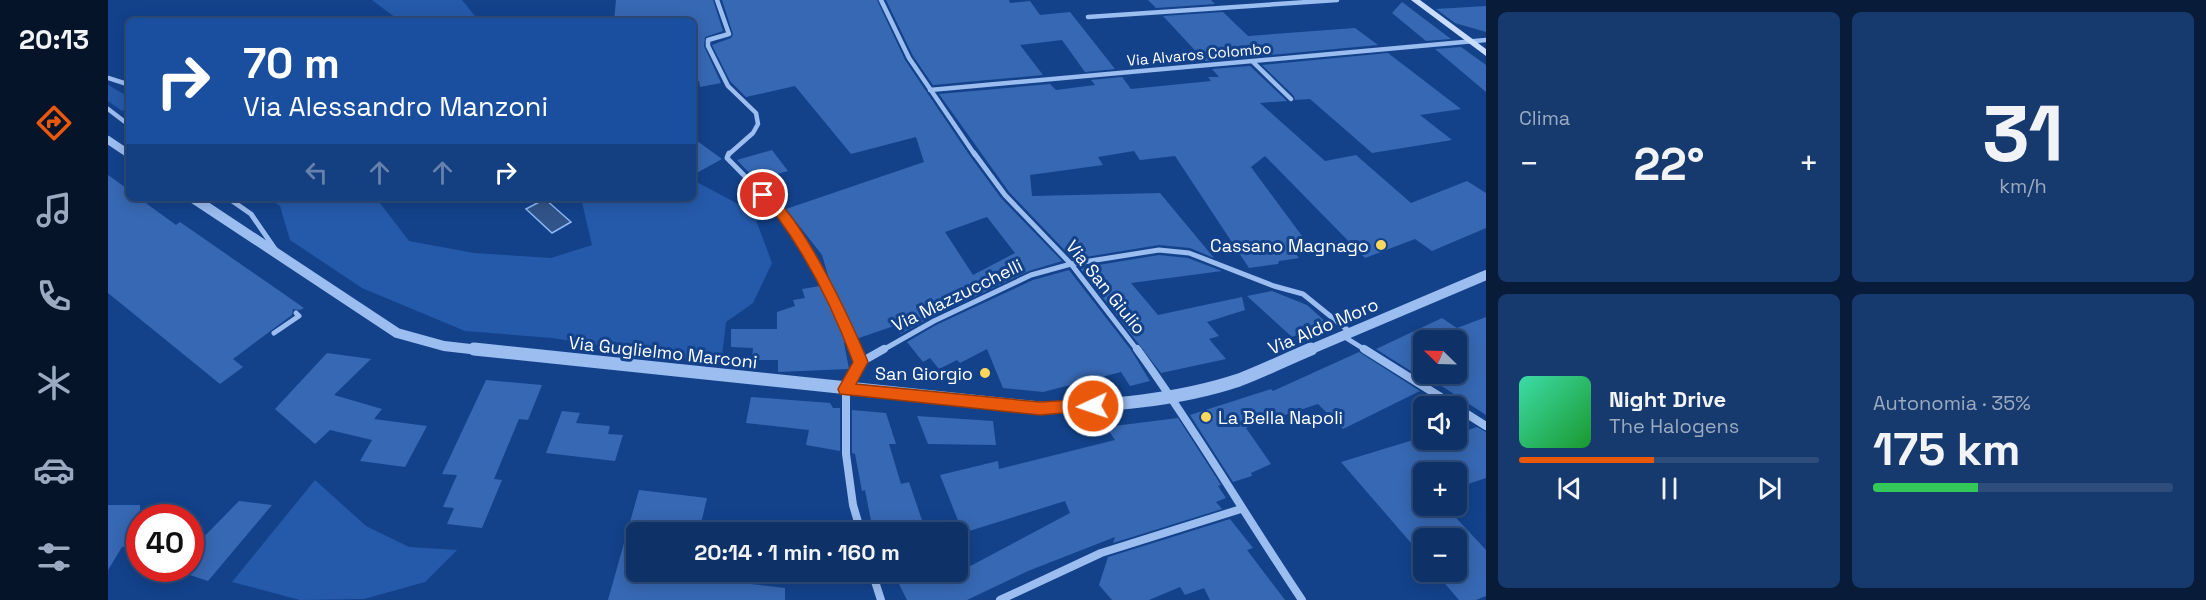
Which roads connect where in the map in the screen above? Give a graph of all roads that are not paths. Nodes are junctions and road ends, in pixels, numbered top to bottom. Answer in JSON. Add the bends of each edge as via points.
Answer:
{"nodes":[{"id":1,"x":717,"y":0,"type":"edge"},
{"id":2,"x":881,"y":0,"type":"edge"},
{"id":3,"x":1337,"y":0,"type":"edge"},
{"id":4,"x":1415,"y":0,"type":"edge"},
{"id":5,"x":1088,"y":17,"type":"dead end"},
{"id":6,"x":1486,"y":40,"type":"edge"},
{"id":7,"x":1470,"y":41,"type":"junction"},
{"id":8,"x":1486,"y":53,"type":"edge"},
{"id":9,"x":1253,"y":62,"type":"junction"},
{"id":10,"x":108,"y":78,"type":"edge"},
{"id":11,"x":126,"y":83,"type":"edge"},
{"id":12,"x":930,"y":90,"type":"junction"},
{"id":13,"x":1291,"y":99,"type":"dead end"},
{"id":14,"x":108,"y":109,"type":"edge"},
{"id":15,"x":126,"y":123,"type":"edge"},
{"id":16,"x":108,"y":140,"type":"edge"},
{"id":17,"x":126,"y":152,"type":"edge"},
{"id":18,"x":197,"y":201,"type":"edge"},
{"id":19,"x":232,"y":201,"type":"edge"},
{"id":20,"x":280,"y":257,"type":"junction"},
{"id":21,"x":1071,"y":264,"type":"junction"},
{"id":22,"x":1486,"y":275,"type":"edge"},
{"id":23,"x":296,"y":314,"type":"dead end"},
{"id":24,"x":274,"y":333,"type":"dead end"},
{"id":25,"x":1347,"y":334,"type":"junction"},
{"id":26,"x":861,"y":362,"type":"junction"},
{"id":27,"x":846,"y":389,"type":"junction"},
{"id":28,"x":1171,"y":396,"type":"junction"},
{"id":29,"x":1440,"y":396,"type":"edge"},
{"id":30,"x":1467,"y":414,"type":"edge"},
{"id":31,"x":1486,"y":426,"type":"edge"},
{"id":32,"x":1240,"y":509,"type":"junction"},
{"id":33,"x":858,"y":522,"type":"edge"},
{"id":34,"x":875,"y":582,"type":"edge"},
{"id":35,"x":881,"y":600,"type":"edge"},
{"id":36,"x":1000,"y":600,"type":"edge"},
{"id":37,"x":1302,"y":600,"type":"edge"}],
"edges":[{"from":1,"to":26,"type":"street","via":[[729,34],[711,37],[708,46],[728,86],[756,113],[758,124],[727,158],[778,210],[814,261]]},
{"from":2,"to":12,"type":"street","name":"Via San Giulio","via":[[909,58]]},
{"from":3,"to":5,"type":"street"},
{"from":4,"to":7,"type":"main road"},
{"from":6,"to":7,"type":"street","name":"Via Alvaros Colombo"},
{"from":7,"to":8,"type":"main road"},
{"from":7,"to":9,"type":"street","name":"Via Alvaros Colombo"},
{"from":9,"to":12,"type":"street","name":"Via Alvaros Colombo"},
{"from":9,"to":13,"type":"street"},
{"from":10,"to":11,"type":"street"},
{"from":12,"to":21,"type":"street","name":"Via San Giulio","via":[[1005,195]]},
{"from":14,"to":15,"type":"street"},
{"from":16,"to":17,"type":"street"},
{"from":18,"to":20,"type":"street","name":"Via Guglielmo Marconi"},
{"from":19,"to":20,"type":"street","via":[[251,214]]},
{"from":20,"to":27,"type":"street","name":"Via Guglielmo Marconi","via":[[397,333],[444,346]]},
{"from":21,"to":25,"type":"street","name":"Via Mazzucchelli","via":[[1160,250],[1183,252],[1304,294]]},
{"from":21,"to":26,"type":"street","name":"Via Mazzucchelli","via":[[1031,275],[934,321]]},
{"from":21,"to":28,"type":"street","name":"Via San Giulio"},
{"from":22,"to":25,"type":"street","name":"Via Aldo Moro"},
{"from":23,"to":24,"type":"street","via":[[299,316]]},
{"from":25,"to":28,"type":"street","name":"Via Aldo Moro","via":[[1238,380]]},
{"from":25,"to":29,"type":"street","name":"Via Mazzucchelli"},
{"from":26,"to":27,"type":"street"},
{"from":27,"to":28,"type":"street","name":"Via Guglielmo Marconi","via":[[1040,408]]},
{"from":27,"to":33,"type":"street","via":[[846,454]]},
{"from":28,"to":32,"type":"street","name":"Via San Giulio"},
{"from":30,"to":31,"type":"street","name":"Via Mazzucchelli"},
{"from":32,"to":36,"type":"street","via":[[1101,554]]},
{"from":32,"to":37,"type":"street","name":"Via San Giulio"},
{"from":34,"to":35,"type":"street"}]}
